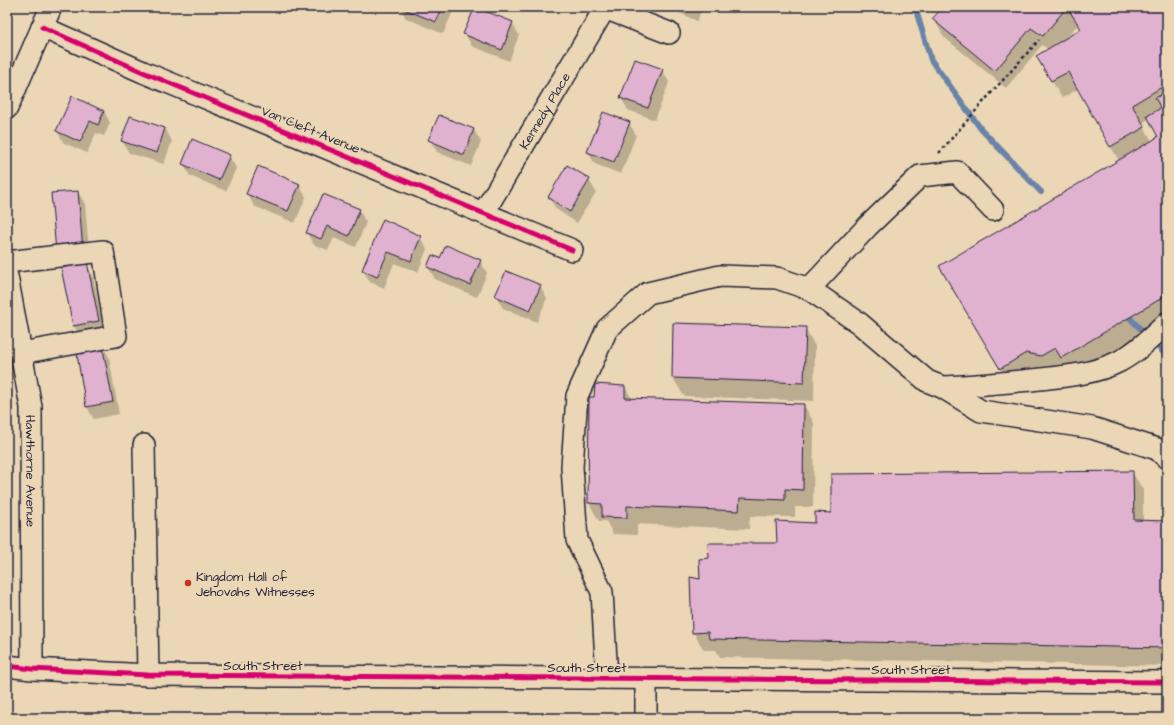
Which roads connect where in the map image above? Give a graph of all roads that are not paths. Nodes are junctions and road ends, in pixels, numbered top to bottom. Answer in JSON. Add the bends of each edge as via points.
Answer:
{"nodes":[{"id":1,"x":51,"y":7,"type":"edge"},
{"id":2,"x":604,"y":8,"type":"edge"},
{"id":3,"x":42,"y":28,"type":"junction"},
{"id":4,"x":670,"y":33,"type":"dead end"},
{"id":5,"x":7,"y":108,"type":"edge"},
{"id":6,"x":993,"y":210,"type":"dead end"},
{"id":7,"x":484,"y":212,"type":"junction"},
{"id":8,"x":572,"y":250,"type":"dead end"},
{"id":9,"x":7,"y":262,"type":"edge"},
{"id":10,"x":7,"y":276,"type":"edge"},
{"id":11,"x":809,"y":289,"type":"junction"},
{"id":12,"x":1164,"y":326,"type":"edge"},
{"id":13,"x":21,"y":353,"type":"junction"},
{"id":14,"x":942,"y":387,"type":"junction"},
{"id":15,"x":144,"y":444,"type":"dead end"},
{"id":16,"x":1167,"y":458,"type":"edge"},
{"id":17,"x":7,"y":666,"type":"edge"},
{"id":18,"x":32,"y":669,"type":"junction"},
{"id":19,"x":148,"y":675,"type":"junction"},
{"id":20,"x":607,"y":678,"type":"junction"},
{"id":21,"x":646,"y":679,"type":"junction"},
{"id":22,"x":1167,"y":682,"type":"edge"},
{"id":23,"x":646,"y":718,"type":"edge"}],
"edges":[{"from":1,"to":3,"type":"street"},
{"from":2,"to":4,"type":"street"},
{"from":2,"to":7,"type":"street","name":"Kennedy Place"},
{"from":3,"to":5,"type":"street"},
{"from":3,"to":7,"type":"street","name":"Van Cleft Avenue"},
{"from":6,"to":11,"type":"street","via":[[958,172],[920,176],[868,226]]},
{"from":7,"to":8,"type":"street","name":"Van Cleft Avenue"},
{"from":9,"to":13,"type":"street","via":[[103,251],[112,305],[116,336]]},
{"from":10,"to":13,"type":"street","name":"Hawthorne Avenue"},
{"from":11,"to":14,"type":"street","via":[[859,323],[927,380]]},
{"from":11,"to":20,"type":"street","via":[[777,278],[720,276],[648,294],[606,329],[577,396],[572,467],[577,540],[602,592]]},
{"from":12,"to":14,"type":"street","via":[[1140,348],[1118,362],[1073,375]]},
{"from":13,"to":18,"type":"street","name":"Hawthorne Avenue","via":[[31,407]]},
{"from":14,"to":16,"type":"street","via":[[981,411],[1092,428],[1157,449]]},
{"from":15,"to":19,"type":"street"},
{"from":17,"to":18,"type":"street","name":"South Street"},
{"from":18,"to":19,"type":"street","name":"South Street"},
{"from":19,"to":20,"type":"street","name":"South Street"},
{"from":20,"to":21,"type":"street","name":"South Street"},
{"from":21,"to":22,"type":"street","name":"South Street"},
{"from":21,"to":23,"type":"street"}]}
